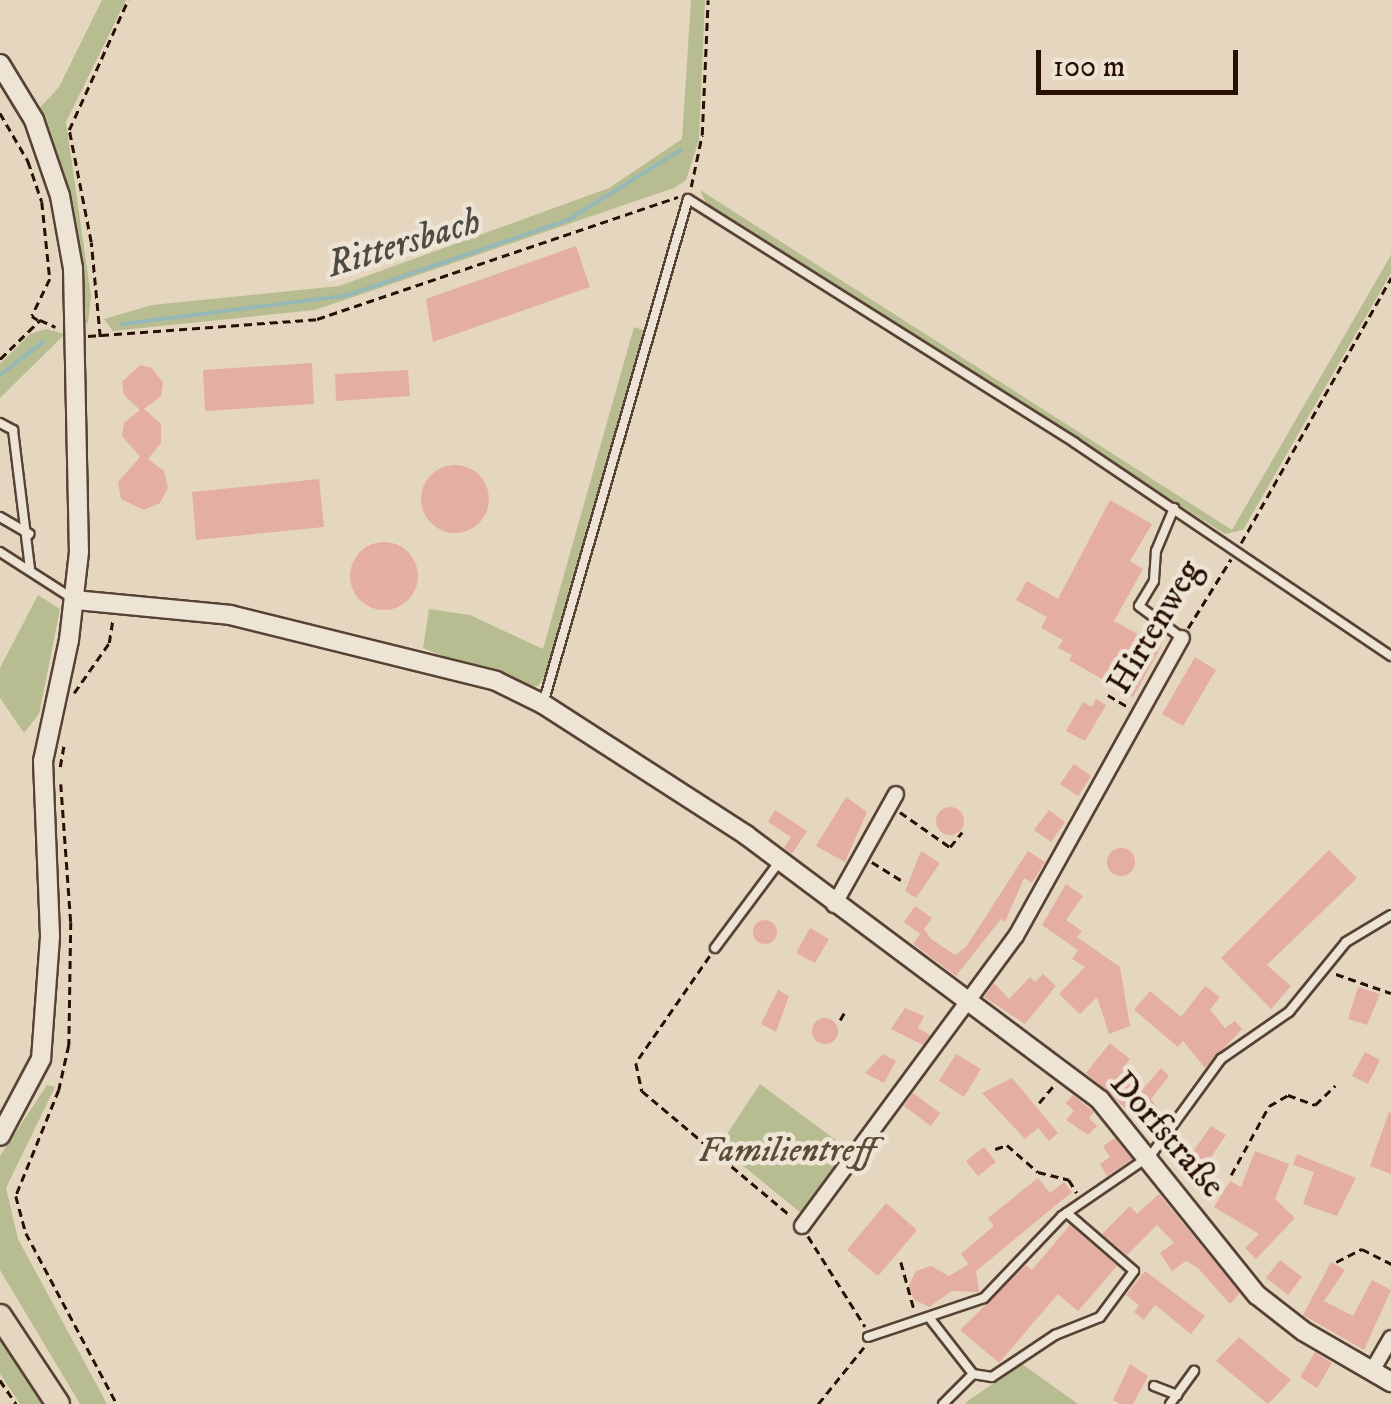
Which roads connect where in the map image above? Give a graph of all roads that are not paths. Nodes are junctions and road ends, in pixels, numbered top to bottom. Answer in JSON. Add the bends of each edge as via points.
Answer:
{"nodes":[{"id":1,"x":0,"y":64,"type":"edge"},
{"id":2,"x":0,"y":423,"type":"edge"},
{"id":3,"x":1174,"y":508,"type":"junction"},
{"id":4,"x":0,"y":516,"type":"edge"},
{"id":5,"x":30,"y":534,"type":"junction"},
{"id":6,"x":0,"y":552,"type":"edge"},
{"id":7,"x":30,"y":568,"type":"junction"},
{"id":8,"x":75,"y":600,"type":"junction"},
{"id":9,"x":1182,"y":638,"type":"joint"},
{"id":10,"x":1391,"y":656,"type":"edge"},
{"id":11,"x":542,"y":704,"type":"junction"},
{"id":12,"x":893,"y":800,"type":"road end"},
{"id":13,"x":780,"y":862,"type":"junction"},
{"id":14,"x":834,"y":905,"type":"junction"},
{"id":15,"x":1391,"y":914,"type":"edge"},
{"id":16,"x":715,"y":948,"type":"road end"},
{"id":17,"x":963,"y":1001,"type":"junction"},
{"id":18,"x":0,"y":1136,"type":"edge"},
{"id":19,"x":1151,"y":1155,"type":"junction"},
{"id":20,"x":1066,"y":1213,"type":"junction"},
{"id":21,"x":802,"y":1226,"type":"road end"},
{"id":22,"x":0,"y":1316,"type":"edge"},
{"id":23,"x":931,"y":1320,"type":"junction"},
{"id":24,"x":868,"y":1337,"type":"road end"},
{"id":25,"x":1391,"y":1338,"type":"edge"},
{"id":26,"x":1194,"y":1371,"type":"dead end"},
{"id":27,"x":1372,"y":1371,"type":"junction"},
{"id":28,"x":973,"y":1374,"type":"junction"},
{"id":29,"x":1391,"y":1382,"type":"edge"},
{"id":30,"x":1154,"y":1386,"type":"dead end"},
{"id":31,"x":1177,"y":1395,"type":"junction"},
{"id":32,"x":58,"y":1404,"type":"edge"},
{"id":33,"x":943,"y":1404,"type":"edge"},
{"id":34,"x":1170,"y":1404,"type":"edge"}],
"edges":[{"from":1,"to":8,"type":"street","via":[[34,120],[60,196],[73,268]]},
{"from":2,"to":5,"type":"lane","via":[[13,430]]},
{"from":3,"to":9,"type":"lane","via":[[1156,552],[1154,581],[1138,606]]},
{"from":3,"to":10,"type":"lane"},
{"from":3,"to":11,"type":"lane","via":[[688,199]]},
{"from":4,"to":5,"type":"lane"},
{"from":5,"to":7,"type":"lane"},
{"from":6,"to":7,"type":"lane"},
{"from":7,"to":8,"type":"lane"},
{"from":8,"to":11,"type":"street","name":"Dorfstraße","via":[[230,616],[496,681]]},
{"from":8,"to":18,"type":"street","via":[[43,761],[50,938],[41,1059]]},
{"from":9,"to":17,"type":"street","name":"Hirtenweg","via":[[1016,936]]},
{"from":11,"to":13,"type":"street","name":"Dorfstraße"},
{"from":12,"to":14,"type":"street"},
{"from":13,"to":14,"type":"street","name":"Dorfstraße"},
{"from":13,"to":16,"type":"lane"},
{"from":14,"to":17,"type":"street","name":"Dorfstraße"},
{"from":15,"to":19,"type":"lane","via":[[1346,942],[1289,1012],[1221,1059]]},
{"from":17,"to":19,"type":"street","name":"Dorfstraße","via":[[1064,1072]]},
{"from":17,"to":21,"type":"street","name":"Hirtenweg"},
{"from":19,"to":20,"type":"lane"},
{"from":19,"to":27,"type":"street","name":"Dorfstraße","via":[[1258,1295]]},
{"from":20,"to":23,"type":"lane","via":[[984,1298]]},
{"from":20,"to":28,"type":"lane","via":[[1134,1271],[1100,1317],[1055,1335],[992,1377]]},
{"from":22,"to":32,"type":"main road"},
{"from":23,"to":24,"type":"lane"},
{"from":23,"to":28,"type":"lane"},
{"from":25,"to":27,"type":"street"},
{"from":26,"to":31,"type":"lane"},
{"from":27,"to":29,"type":"street","name":"Dorfstraße"},
{"from":28,"to":33,"type":"lane"},
{"from":30,"to":31,"type":"lane"},
{"from":31,"to":34,"type":"lane"}]}
